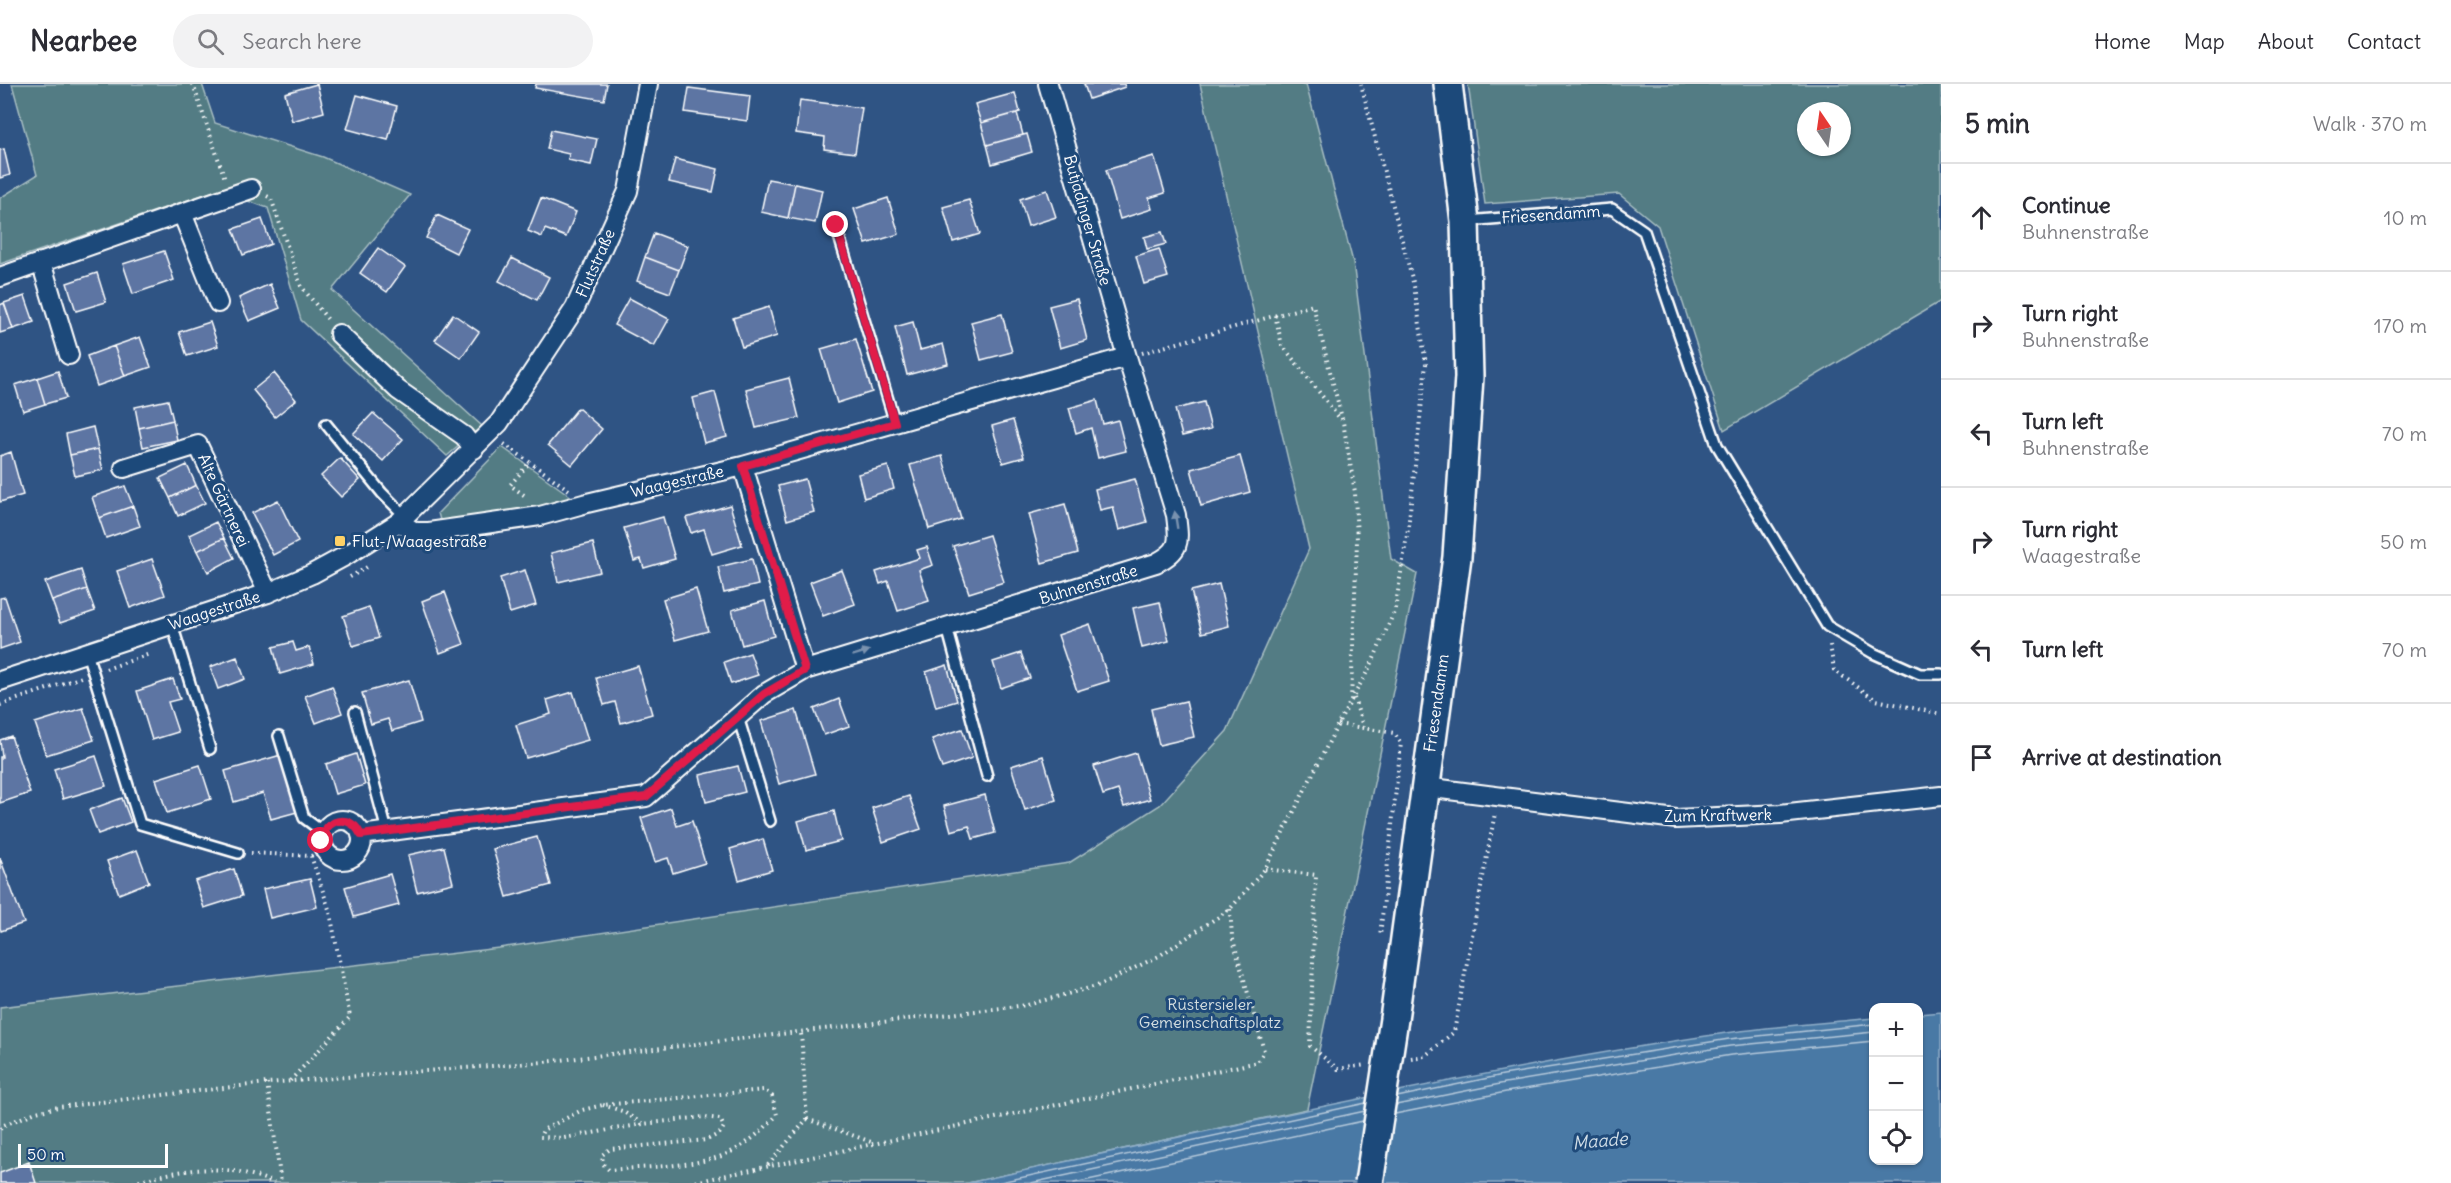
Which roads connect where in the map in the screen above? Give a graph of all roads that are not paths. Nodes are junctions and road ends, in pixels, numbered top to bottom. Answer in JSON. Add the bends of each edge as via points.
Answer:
{"nodes":[{"id":1,"x":648,"y":84,"type":"edge"},
{"id":2,"x":1048,"y":84,"type":"edge"},
{"id":3,"x":1448,"y":84,"type":"edge"},
{"id":4,"x":251,"y":189,"type":"road end"},
{"id":5,"x":182,"y":213,"type":"junction"},
{"id":6,"x":1465,"y":221,"type":"junction"},
{"id":7,"x":836,"y":225,"type":"dead end"},
{"id":8,"x":41,"y":262,"type":"junction"},
{"id":9,"x":0,"y":277,"type":"edge"},
{"id":10,"x":218,"y":303,"type":"dead end"},
{"id":11,"x":339,"y":334,"type":"road end"},
{"id":12,"x":69,"y":355,"type":"dead end"},
{"id":13,"x":1127,"y":357,"type":"junction"},
{"id":14,"x":895,"y":423,"type":"junction"},
{"id":15,"x":326,"y":424,"type":"dead end"},
{"id":16,"x":500,"y":432,"type":"joint"},
{"id":17,"x":474,"y":449,"type":"junction"},
{"id":18,"x":743,"y":466,"type":"junction"},
{"id":19,"x":124,"y":468,"type":"dead end"},
{"id":20,"x":402,"y":519,"type":"junction"},
{"id":21,"x":268,"y":592,"type":"junction"},
{"id":22,"x":172,"y":624,"type":"junction"},
{"id":23,"x":947,"y":627,"type":"junction"},
{"id":24,"x":87,"y":653,"type":"junction"},
{"id":25,"x":805,"y":670,"type":"junction"},
{"id":26,"x":1941,"y":674,"type":"edge"},
{"id":27,"x":0,"y":681,"type":"edge"},
{"id":28,"x":355,"y":712,"type":"dead end"},
{"id":29,"x":738,"y":717,"type":"junction"},
{"id":30,"x":279,"y":736,"type":"dead end"},
{"id":31,"x":210,"y":749,"type":"dead end"},
{"id":32,"x":987,"y":776,"type":"dead end"},
{"id":33,"x":1425,"y":787,"type":"junction"},
{"id":34,"x":1941,"y":796,"type":"edge"},
{"id":35,"x":770,"y":821,"type":"dead end"},
{"id":36,"x":387,"y":831,"type":"junction"},
{"id":37,"x":361,"y":835,"type":"junction"},
{"id":38,"x":320,"y":846,"type":"junction"},
{"id":39,"x":238,"y":853,"type":"road end"},
{"id":40,"x":1369,"y":1183,"type":"edge"}],
"edges":[{"from":1,"to":16,"type":"street","name":"Flutstraße","via":[[628,191],[575,308]]},
{"from":2,"to":13,"type":"street","name":"Butjadinger Straße"},
{"from":3,"to":6,"type":"main road","name":"Friesendamm"},
{"from":4,"to":5,"type":"street"},
{"from":5,"to":8,"type":"street"},
{"from":5,"to":10,"type":"street"},
{"from":6,"to":26,"type":"lane","name":"Friesendamm","via":[[1612,209],[1644,231],[1718,445],[1827,626],[1920,674]]},
{"from":6,"to":33,"type":"main road","name":"Friesendamm","via":[[1468,377],[1457,557]]},
{"from":7,"to":14,"type":"lane"},
{"from":8,"to":9,"type":"street"},
{"from":8,"to":12,"type":"street"},
{"from":11,"to":17,"type":"street","via":[[398,390],[464,436]]},
{"from":13,"to":14,"type":"street","name":"Waagestraße"},
{"from":23,"to":13,"type":"street","name":"Buhnenstraße","one_way":true,"via":[[1172,555],[1179,541],[1176,515]]},
{"from":14,"to":18,"type":"street","name":"Waagestraße"},
{"from":15,"to":20,"type":"lane"},
{"from":16,"to":17,"type":"street","name":"Waagestraße"},
{"from":17,"to":20,"type":"street","name":"Waagestraße"},
{"from":18,"to":20,"type":"street","name":"Waagestraße","via":[[540,516],[429,532],[415,532]]},
{"from":18,"to":25,"type":"street"},
{"from":19,"to":21,"type":"street","name":"Alte Gärtnerei","via":[[198,445]]},
{"from":20,"to":21,"type":"street","name":"Waagestraße","via":[[348,555]]},
{"from":21,"to":22,"type":"street","name":"Waagestraße"},
{"from":22,"to":24,"type":"street","name":"Waagestraße"},
{"from":22,"to":31,"type":"lane"},
{"from":25,"to":23,"type":"street","name":"Buhnenstraße","one_way":true},
{"from":23,"to":32,"type":"lane"},
{"from":24,"to":27,"type":"street","name":"Waagestraße"},
{"from":24,"to":39,"type":"lane","via":[[140,824]]},
{"from":25,"to":29,"type":"street","name":"Buhnenstraße","via":[[764,694]]},
{"from":28,"to":36,"type":"lane"},
{"from":29,"to":35,"type":"lane"},
{"from":29,"to":36,"type":"street","name":"Buhnenstraße","via":[[646,797]]},
{"from":30,"to":38,"type":"lane","via":[[304,818]]},
{"from":33,"to":34,"type":"street","name":"Zum Kraftwerk","via":[[1676,819],[1780,814]]},
{"from":33,"to":40,"type":"main road","name":"Friesendamm","bridge":true},
{"from":36,"to":37,"type":"street","name":"Buhnenstraße"},
{"from":37,"to":38,"type":"street","via":[[358,851],[348,859],[331,857]]},
{"from":37,"to":38,"type":"street","via":[[357,827],[345,820],[331,823]]}]}
